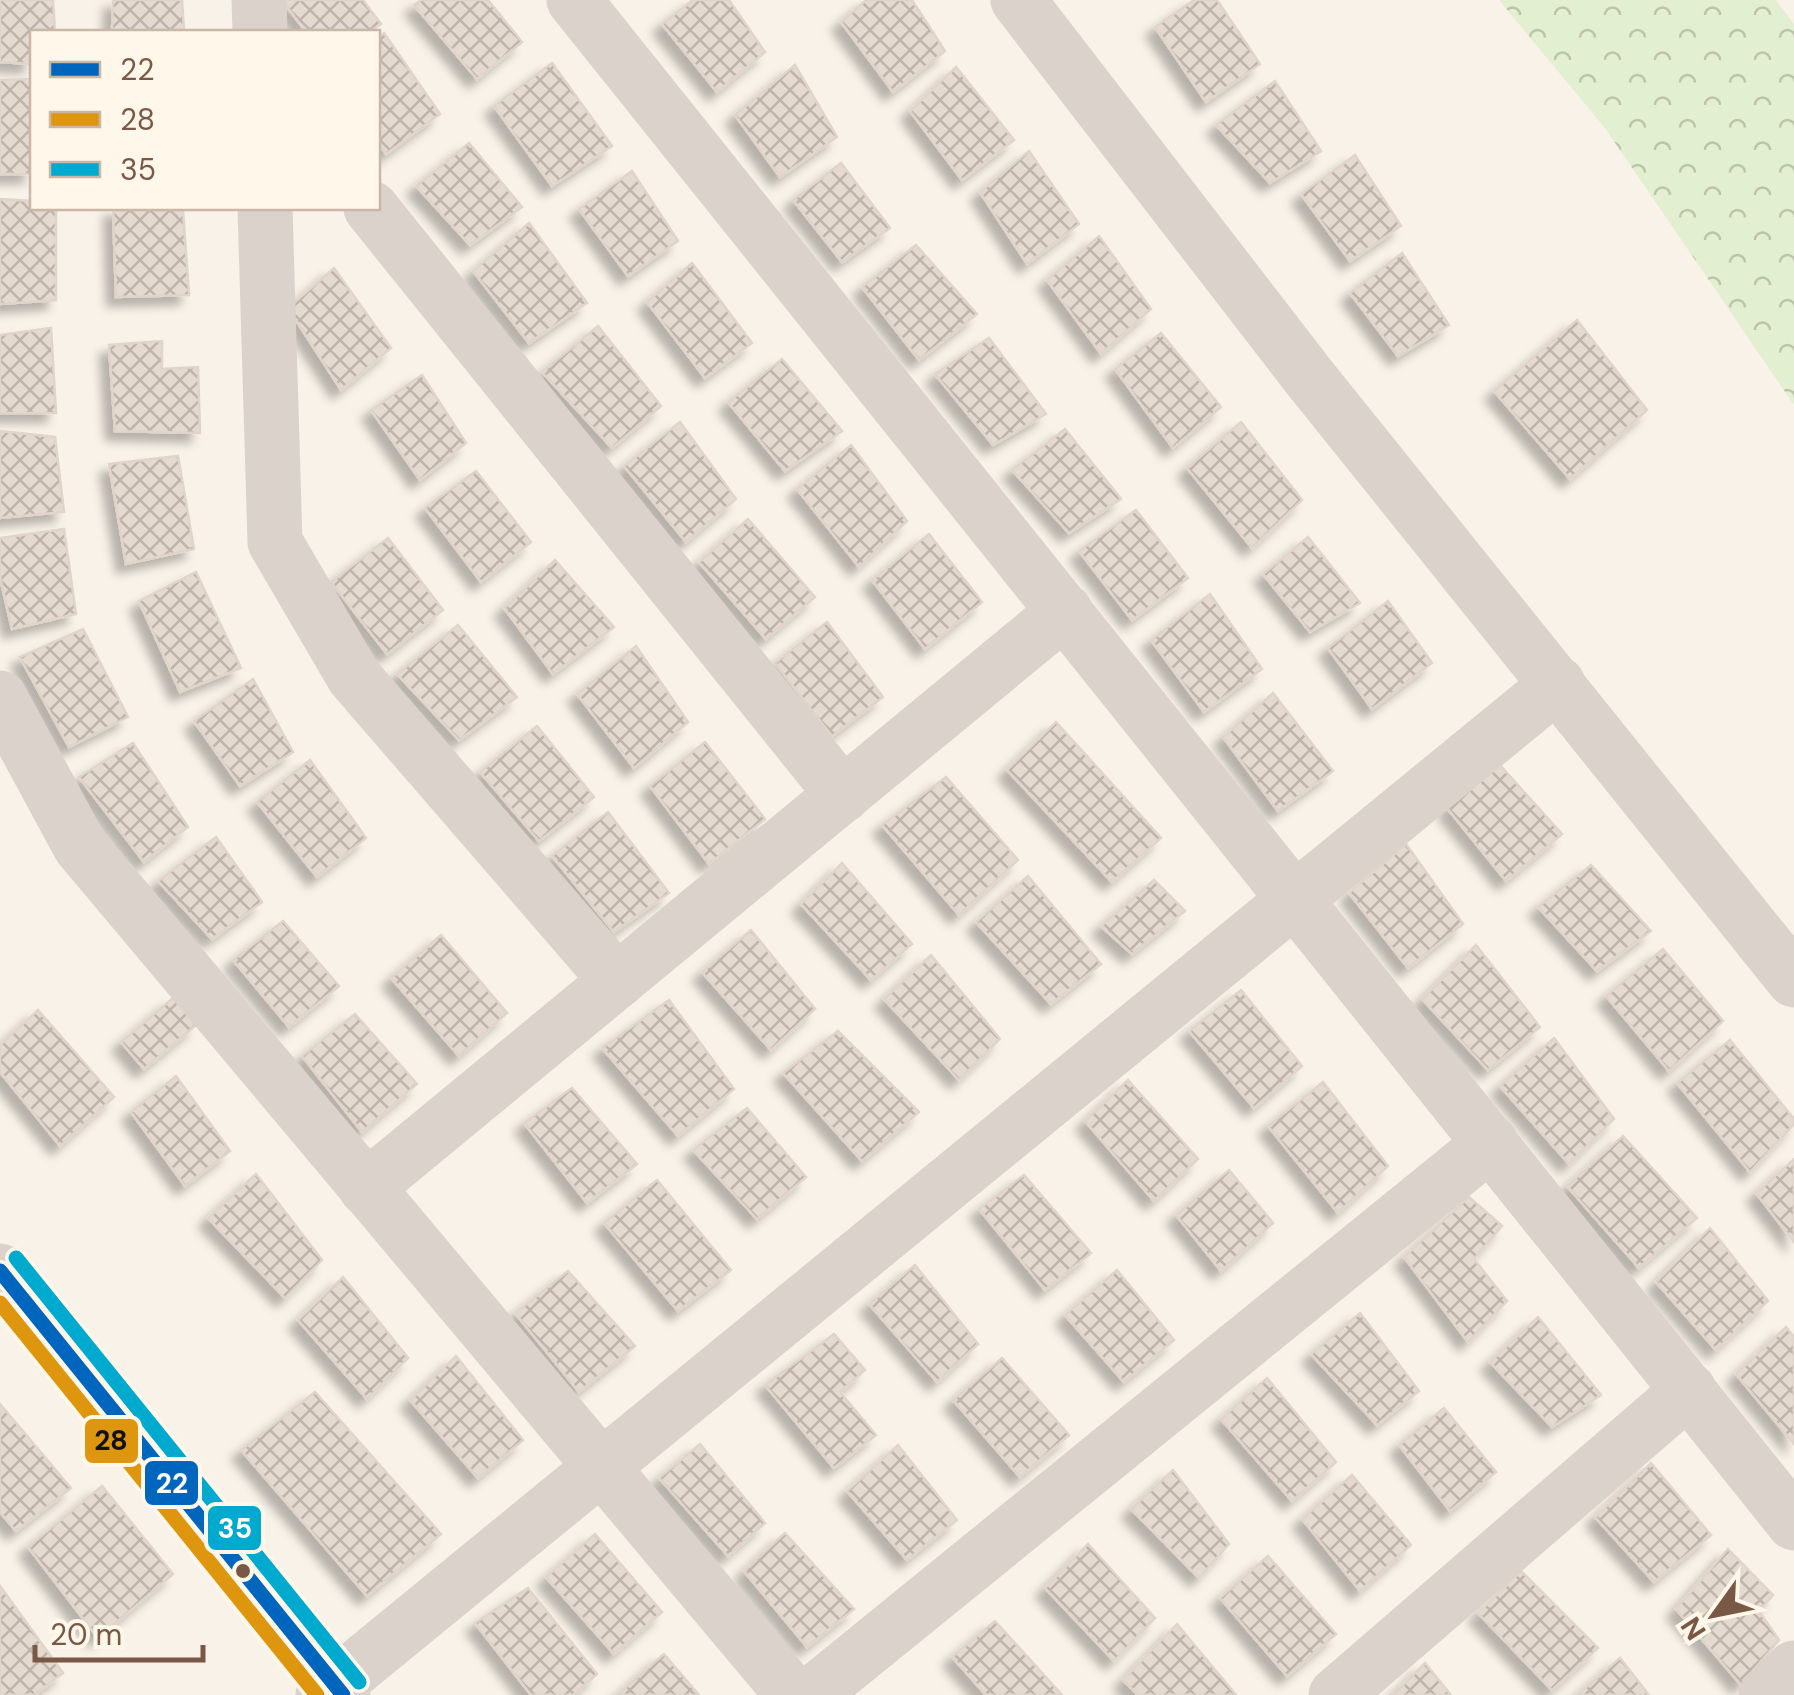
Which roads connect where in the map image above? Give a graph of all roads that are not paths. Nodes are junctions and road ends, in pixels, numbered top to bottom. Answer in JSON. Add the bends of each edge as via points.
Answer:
{"nodes":[{"id":1,"x":259,"y":0,"type":"edge"},
{"id":2,"x":574,"y":0,"type":"edge"},
{"id":3,"x":1018,"y":0,"type":"edge"},
{"id":4,"x":260,"y":30,"type":"edge"},
{"id":5,"x":264,"y":210,"type":"edge"},
{"id":6,"x":373,"y":210,"type":"edge"},
{"id":7,"x":1066,"y":611,"type":"junction"},
{"id":8,"x":1558,"y":684,"type":"junction"},
{"id":9,"x":0,"y":698,"type":"edge"},
{"id":10,"x":843,"y":795,"type":"junction"},
{"id":11,"x":1296,"y":899,"type":"junction"},
{"id":12,"x":1794,"y":980,"type":"edge"},
{"id":13,"x":617,"y":981,"type":"junction"},
{"id":14,"x":1491,"y":1144,"type":"junction"},
{"id":15,"x":366,"y":1188,"type":"junction"},
{"id":16,"x":0,"y":1271,"type":"edge"},
{"id":17,"x":1689,"y":1390,"type":"junction"},
{"id":18,"x":601,"y":1467,"type":"junction"},
{"id":19,"x":1794,"y":1523,"type":"edge"},
{"id":20,"x":1794,"y":1668,"type":"edge"},
{"id":21,"x":333,"y":1692,"type":"edge"},
{"id":22,"x":793,"y":1695,"type":"edge"},
{"id":23,"x":810,"y":1695,"type":"edge"},
{"id":24,"x":1336,"y":1695,"type":"edge"},
{"id":25,"x":1766,"y":1695,"type":"edge"}],
"edges":[{"from":1,"to":4,"type":"street"},
{"from":2,"to":7,"type":"street"},
{"from":3,"to":8,"type":"street","via":[[1309,377]]},
{"from":5,"to":13,"type":"street","via":[[275,542],[354,677]]},
{"from":6,"to":10,"type":"street"},
{"from":7,"to":10,"type":"street"},
{"from":7,"to":11,"type":"street"},
{"from":8,"to":11,"type":"street"},
{"from":8,"to":12,"type":"street"},
{"from":9,"to":15,"type":"street","via":[[80,846]]},
{"from":10,"to":13,"type":"street"},
{"from":11,"to":14,"type":"street"},
{"from":11,"to":18,"type":"street"},
{"from":13,"to":15,"type":"street"},
{"from":14,"to":17,"type":"street"},
{"from":14,"to":23,"type":"street"},
{"from":15,"to":18,"type":"street"},
{"from":16,"to":21,"type":"street"},
{"from":17,"to":19,"type":"street"},
{"from":17,"to":24,"type":"street"},
{"from":18,"to":21,"type":"street"},
{"from":18,"to":22,"type":"street"},
{"from":20,"to":25,"type":"street"}]}
